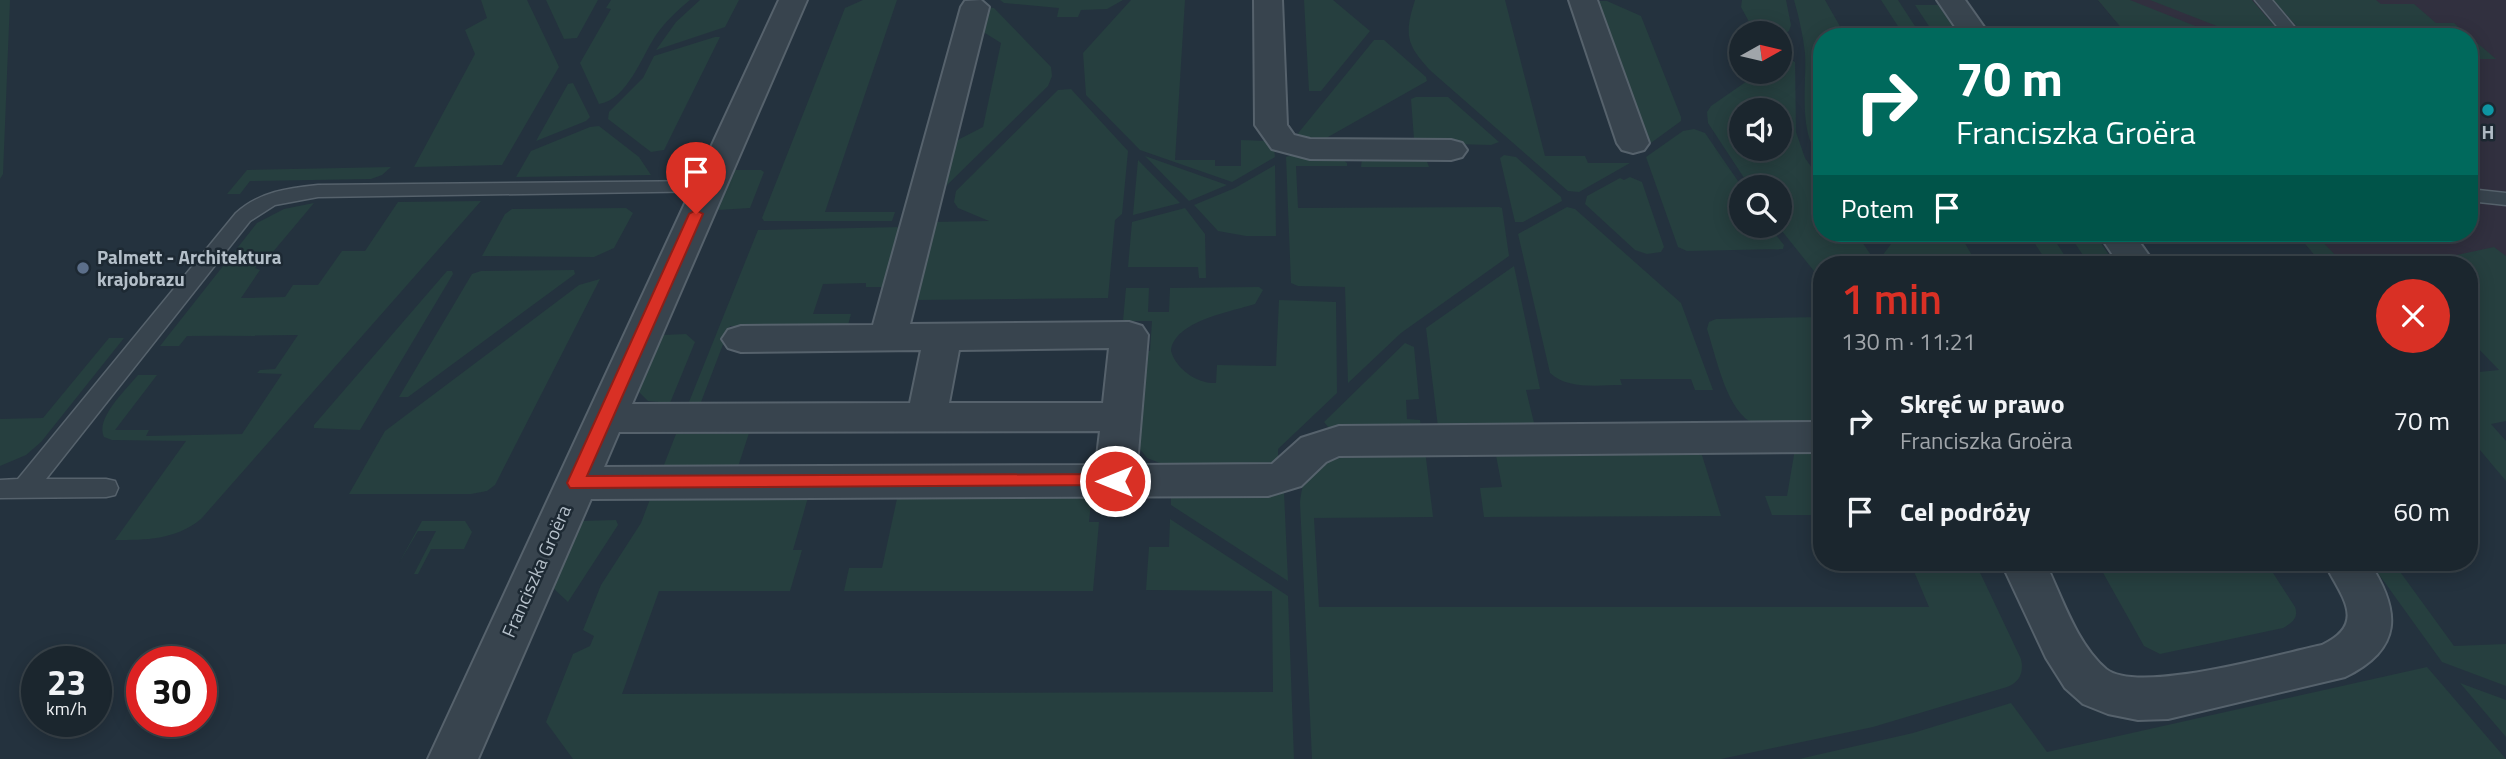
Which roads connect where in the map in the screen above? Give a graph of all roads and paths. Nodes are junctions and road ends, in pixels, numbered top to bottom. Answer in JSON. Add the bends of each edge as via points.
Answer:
{"nodes":[{"id":1,"x":793,"y":0,"type":"edge"},
{"id":2,"x":1268,"y":0,"type":"edge"},
{"id":3,"x":1583,"y":0,"type":"edge"},
{"id":4,"x":1951,"y":0,"type":"edge"},
{"id":5,"x":2263,"y":0,"type":"edge"},
{"id":6,"x":975,"y":7,"type":"dead end"},
{"id":7,"x":1971,"y":28,"type":"edge"},
{"id":8,"x":2287,"y":28,"type":"edge"},
{"id":9,"x":1633,"y":142,"type":"dead end"},
{"id":10,"x":1451,"y":150,"type":"dead end"},
{"id":11,"x":709,"y":187,"type":"junction"},
{"id":12,"x":2478,"y":196,"type":"edge"},
{"id":13,"x":2506,"y":199,"type":"edge"},
{"id":14,"x":943,"y":337,"type":"junction"},
{"id":15,"x":888,"y":338,"type":"junction"},
{"id":16,"x":741,"y":339,"type":"dead end"},
{"id":17,"x":1121,"y":417,"type":"junction"},
{"id":18,"x":605,"y":418,"type":"junction"},
{"id":19,"x":926,"y":418,"type":"junction"},
{"id":20,"x":1813,"y":437,"type":"edge"},
{"id":21,"x":1115,"y":481,"type":"junction"},
{"id":22,"x":576,"y":483,"type":"junction"},
{"id":23,"x":25,"y":488,"type":"junction"},
{"id":24,"x":106,"y":488,"type":"dead end"},
{"id":25,"x":0,"y":489,"type":"edge"},
{"id":26,"x":2027,"y":571,"type":"edge"},
{"id":27,"x":2352,"y":571,"type":"edge"},
{"id":28,"x":453,"y":759,"type":"edge"}],
"edges":[{"from":1,"to":11,"type":"street","name":"Franciszka Groëra"},
{"from":2,"to":10,"type":"street","via":[[1271,125],[1283,142],[1310,149]]},
{"from":3,"to":9,"type":"street"},
{"from":4,"to":7,"type":"street"},
{"from":5,"to":8,"type":"lane"},
{"from":6,"to":15,"type":"street"},
{"from":11,"to":18,"type":"street","name":"Franciszka Groëra"},
{"from":11,"to":23,"type":"lane","via":[[318,191],[266,201],[243,216]]},
{"from":12,"to":13,"type":"lane"},
{"from":14,"to":15,"type":"street"},
{"from":14,"to":17,"type":"street","via":[[1129,335]]},
{"from":14,"to":19,"type":"street"},
{"from":15,"to":16,"type":"street"},
{"from":17,"to":19,"type":"street"},
{"from":17,"to":21,"type":"street"},
{"from":18,"to":19,"type":"street"},
{"from":18,"to":22,"type":"street","name":"Franciszka Groëra"},
{"from":20,"to":21,"type":"street","via":[[1339,441],[1309,453],[1291,475],[1268,480]]},
{"from":21,"to":22,"type":"street"},
{"from":22,"to":28,"type":"street","name":"Franciszka Groëra"},
{"from":23,"to":24,"type":"lane"},
{"from":23,"to":25,"type":"lane"},
{"from":26,"to":27,"type":"street","via":[[2083,676],[2102,690],[2129,698],[2168,698],[2341,658],[2362,643],[2372,622],[2366,593]]}]}
